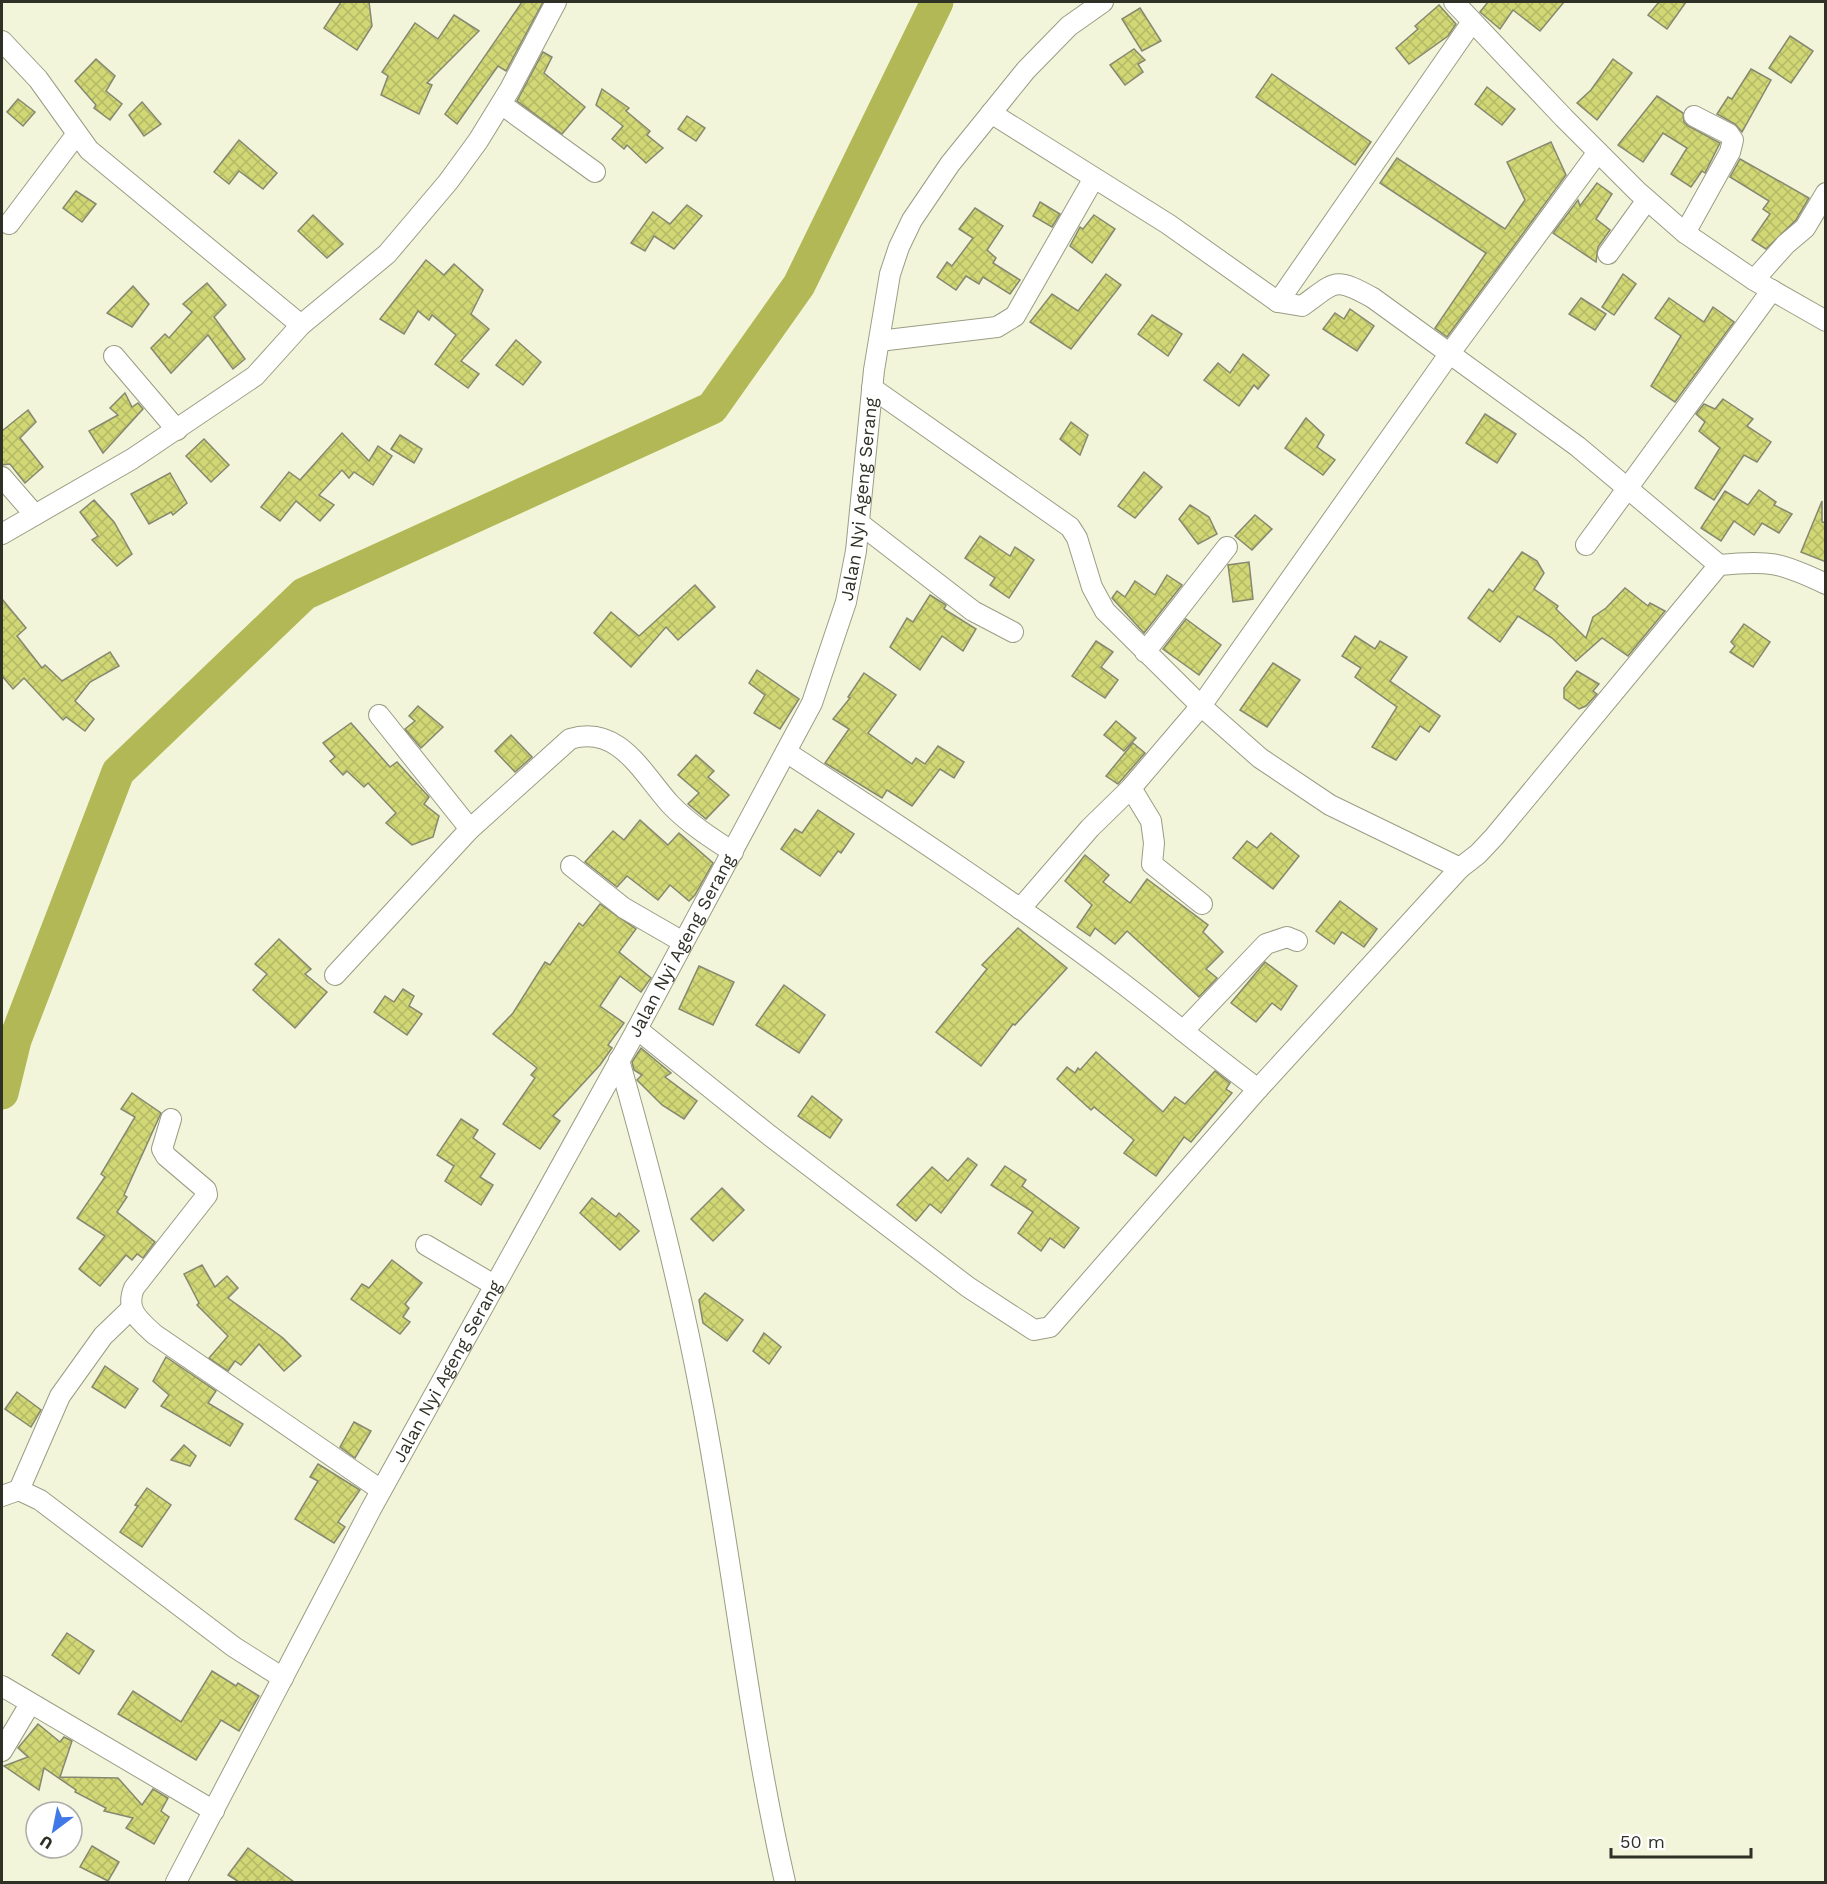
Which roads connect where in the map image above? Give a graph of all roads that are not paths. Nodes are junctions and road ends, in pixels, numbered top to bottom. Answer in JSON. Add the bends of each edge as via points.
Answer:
{"nodes":[{"id":1,"x":556,"y":2,"type":"edge"},
{"id":2,"x":1103,"y":2,"type":"edge"},
{"id":3,"x":1454,"y":2,"type":"edge"},
{"id":4,"x":1472,"y":22,"type":"junction"},
{"id":5,"x":2,"y":41,"type":"edge"},
{"id":6,"x":501,"y":104,"type":"junction"},
{"id":7,"x":991,"y":113,"type":"junction"},
{"id":8,"x":1694,"y":116,"type":"dead end"},
{"id":9,"x":76,"y":135,"type":"junction"},
{"id":10,"x":1598,"y":152,"type":"junction"},
{"id":11,"x":595,"y":172,"type":"dead end"},
{"id":12,"x":1094,"y":177,"type":"junction"},
{"id":13,"x":1826,"y":193,"type":"edge"},
{"id":14,"x":1647,"y":200,"type":"junction"},
{"id":15,"x":9,"y":224,"type":"dead end"},
{"id":16,"x":1685,"y":233,"type":"junction"},
{"id":17,"x":1608,"y":254,"type":"dead end"},
{"id":18,"x":1754,"y":280,"type":"junction"},
{"id":19,"x":1772,"y":290,"type":"junction"},
{"id":20,"x":1278,"y":302,"type":"junction"},
{"id":21,"x":1826,"y":321,"type":"edge"},
{"id":22,"x":301,"y":325,"type":"junction"},
{"id":23,"x":879,"y":341,"type":"junction"},
{"id":24,"x":1450,"y":353,"type":"junction"},
{"id":25,"x":114,"y":356,"type":"dead end"},
{"id":26,"x":872,"y":388,"type":"junction"},
{"id":27,"x":177,"y":430,"type":"junction"},
{"id":28,"x":2,"y":477,"type":"edge"},
{"id":29,"x":1628,"y":489,"type":"junction"},
{"id":30,"x":35,"y":514,"type":"junction"},
{"id":31,"x":859,"y":523,"type":"junction"},
{"id":32,"x":2,"y":534,"type":"edge"},
{"id":33,"x":1586,"y":545,"type":"dead end"},
{"id":34,"x":1227,"y":547,"type":"dead end"},
{"id":35,"x":1719,"y":566,"type":"junction"},
{"id":36,"x":1826,"y":584,"type":"edge"},
{"id":37,"x":1013,"y":632,"type":"dead end"},
{"id":38,"x":1145,"y":652,"type":"junction"},
{"id":39,"x":1201,"y":706,"type":"junction"},
{"id":40,"x":379,"y":715,"type":"dead end"},
{"id":41,"x":786,"y":752,"type":"junction"},
{"id":42,"x":1131,"y":788,"type":"junction"},
{"id":43,"x":470,"y":829,"type":"junction"},
{"id":44,"x":733,"y":852,"type":"junction"},
{"id":45,"x":571,"y":866,"type":"dead end"},
{"id":46,"x":1460,"y":868,"type":"junction"},
{"id":47,"x":1202,"y":904,"type":"dead end"},
{"id":48,"x":1020,"y":909,"type":"junction"},
{"id":49,"x":1297,"y":941,"type":"dead end"},
{"id":50,"x":683,"y":942,"type":"junction"},
{"id":51,"x":335,"y":975,"type":"dead end"},
{"id":52,"x":637,"y":1029,"type":"junction"},
{"id":53,"x":1184,"y":1032,"type":"junction"},
{"id":54,"x":619,"y":1060,"type":"junction"},
{"id":55,"x":1258,"y":1089,"type":"junction"},
{"id":56,"x":171,"y":1119,"type":"dead end"},
{"id":57,"x":426,"y":1245,"type":"dead end"},
{"id":58,"x":494,"y":1285,"type":"junction"},
{"id":59,"x":131,"y":1309,"type":"junction"},
{"id":60,"x":381,"y":1490,"type":"junction"},
{"id":61,"x":10,"y":1493,"type":"edge"},
{"id":62,"x":283,"y":1678,"type":"junction"},
{"id":63,"x":2,"y":1686,"type":"edge"},
{"id":64,"x":30,"y":1704,"type":"junction"},
{"id":65,"x":2,"y":1752,"type":"edge"},
{"id":66,"x":214,"y":1811,"type":"junction"},
{"id":67,"x":176,"y":1882,"type":"edge"},
{"id":68,"x":784,"y":1882,"type":"edge"}],
"edges":[{"from":1,"to":6,"type":"street"},
{"from":2,"to":7,"type":"street","name":"Jalan Nyi Ageng Serang","via":[[1069,27]]},
{"from":3,"to":4,"type":"street"},
{"from":4,"to":10,"type":"street"},
{"from":4,"to":20,"type":"street"},
{"from":5,"to":9,"type":"street","via":[[38,80]]},
{"from":6,"to":11,"type":"street"},
{"from":6,"to":22,"type":"street","via":[[448,182],[387,254]]},
{"from":7,"to":12,"type":"street"},
{"from":7,"to":23,"type":"street","name":"Jalan Nyi Ageng Serang","via":[[912,220],[890,274]]},
{"from":8,"to":16,"type":"street","via":[[1729,134],[1733,140]]},
{"from":9,"to":15,"type":"street"},
{"from":9,"to":22,"type":"street","via":[[122,179]]},
{"from":10,"to":14,"type":"street"},
{"from":10,"to":24,"type":"street"},
{"from":12,"to":20,"type":"street"},
{"from":12,"to":23,"type":"street","via":[[1008,323]]},
{"from":13,"to":18,"type":"street","via":[[1805,228]]},
{"from":14,"to":16,"type":"street"},
{"from":14,"to":17,"type":"street"},
{"from":16,"to":18,"type":"street"},
{"from":18,"to":19,"type":"street"},
{"from":19,"to":21,"type":"street"},
{"from":19,"to":29,"type":"street"},
{"from":20,"to":24,"type":"street","via":[[1302,306],[1330,285],[1340,283],[1372,298]]},
{"from":22,"to":27,"type":"street","via":[[255,376]]},
{"from":23,"to":26,"type":"street","name":"Jalan Nyi Ageng Serang"},
{"from":24,"to":29,"type":"street","via":[[1577,446]]},
{"from":24,"to":39,"type":"street"},
{"from":25,"to":27,"type":"street"},
{"from":26,"to":31,"type":"street","name":"Jalan Nyi Ageng Serang"},
{"from":26,"to":38,"type":"street","via":[[1070,527],[1097,598]]},
{"from":27,"to":30,"type":"street"},
{"from":28,"to":30,"type":"street"},
{"from":29,"to":33,"type":"street"},
{"from":29,"to":35,"type":"street"},
{"from":30,"to":32,"type":"street"},
{"from":31,"to":37,"type":"street","via":[[974,611]]},
{"from":31,"to":41,"type":"street","name":"Jalan Nyi Ageng Serang","via":[[846,602],[829,660]]},
{"from":34,"to":38,"type":"street"},
{"from":35,"to":36,"type":"street","via":[[1765,561]]},
{"from":35,"to":46,"type":"street","via":[[1494,837]]},
{"from":38,"to":39,"type":"street"},
{"from":39,"to":42,"type":"street"},
{"from":39,"to":46,"type":"street","via":[[1260,758],[1304,790]]},
{"from":40,"to":43,"type":"street"},
{"from":41,"to":44,"type":"street","name":"Jalan Nyi Ageng Serang"},
{"from":41,"to":48,"type":"street","via":[[919,837]]},
{"from":42,"to":47,"type":"street","via":[[1151,821],[1152,864]]},
{"from":42,"to":48,"type":"street","via":[[1090,828]]},
{"from":43,"to":44,"type":"street","via":[[570,740],[585,735],[603,737],[620,747],[672,806]]},
{"from":43,"to":51,"type":"street"},
{"from":44,"to":50,"type":"street","name":"Jalan Nyi Ageng Serang"},
{"from":45,"to":50,"type":"street","via":[[624,908]]},
{"from":46,"to":55,"type":"street"},
{"from":48,"to":53,"type":"street"},
{"from":49,"to":53,"type":"street","via":[[1287,937],[1266,944]]},
{"from":50,"to":52,"type":"street","name":"Jalan Nyi Ageng Serang"},
{"from":52,"to":54,"type":"street","name":"Jalan Nyi Ageng Serang"},
{"from":52,"to":55,"type":"street","via":[[968,1287],[1034,1330],[1050,1327]]},
{"from":53,"to":55,"type":"street"},
{"from":54,"to":58,"type":"street","name":"Jalan Nyi Ageng Serang"},
{"from":54,"to":68,"type":"street","via":[[650,1168],[700,1391],[766,1802]]},
{"from":56,"to":59,"type":"street","via":[[162,1149],[206,1190],[207,1196],[134,1288]]},
{"from":57,"to":58,"type":"street"},
{"from":58,"to":60,"type":"street","name":"Jalan Nyi Ageng Serang"},
{"from":59,"to":60,"type":"street","via":[[154,1334]]},
{"from":59,"to":61,"type":"street","via":[[103,1336],[60,1396]]},
{"from":60,"to":62,"type":"street","name":"Jalan Nyi Ageng Serang"},
{"from":61,"to":62,"type":"street","via":[[40,1500],[234,1647]]},
{"from":62,"to":66,"type":"street","name":"Jalan Nyi Ageng Serang"},
{"from":63,"to":64,"type":"street"},
{"from":64,"to":65,"type":"street"},
{"from":64,"to":66,"type":"street"},
{"from":66,"to":67,"type":"street","name":"Jalan Nyi Ageng Serang"}]}
